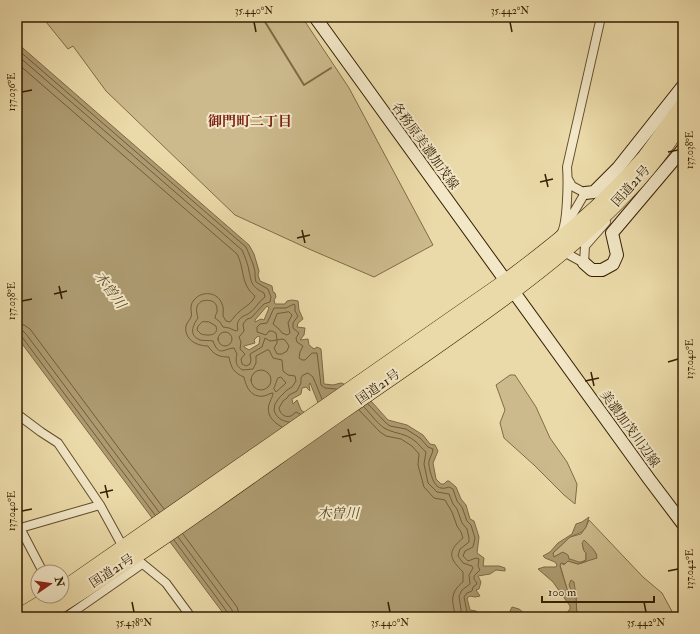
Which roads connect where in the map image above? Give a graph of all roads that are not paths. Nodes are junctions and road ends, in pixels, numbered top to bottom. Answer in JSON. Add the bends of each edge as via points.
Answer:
{"nodes":[{"id":1,"x":315,"y":17,"type":"edge"},
{"id":2,"x":601,"y":17,"type":"edge"},
{"id":3,"x":683,"y":86,"type":"edge"},
{"id":4,"x":683,"y":105,"type":"edge"},
{"id":5,"x":683,"y":120,"type":"edge"},
{"id":6,"x":683,"y":149,"type":"edge"},
{"id":7,"x":568,"y":179,"type":"junction"},
{"id":8,"x":629,"y":191,"type":"junction"},
{"id":9,"x":585,"y":193,"type":"junction"},
{"id":10,"x":565,"y":222,"type":"junction"},
{"id":11,"x":557,"y":250,"type":"junction"},
{"id":12,"x":584,"y":263,"type":"junction"},
{"id":13,"x":509,"y":286,"type":"junction"},
{"id":14,"x":17,"y":414,"type":"edge"},
{"id":15,"x":100,"y":505,"type":"junction"},
{"id":16,"x":683,"y":524,"type":"edge"},
{"id":17,"x":18,"y":529,"type":"edge"},
{"id":18,"x":136,"y":551,"type":"junction"},
{"id":19,"x":38,"y":564,"type":"edge"},
{"id":20,"x":70,"y":586,"type":"edge"},
{"id":21,"x":60,"y":609,"type":"edge"},
{"id":22,"x":18,"y":617,"type":"edge"},
{"id":23,"x":42,"y":617,"type":"edge"},
{"id":24,"x":191,"y":617,"type":"edge"}],
"edges":[{"from":1,"to":13,"type":"main road","name":"各務原美濃加茂線"},
{"from":2,"to":7,"type":"street","via":[[567,167]]},
{"from":3,"to":9,"type":"main road","via":[[618,168],[594,192]]},
{"from":4,"to":11,"type":"highway","name":"国道21号","via":[[645,157]]},
{"from":5,"to":8,"type":"highway","name":"国道21号","via":[[671,140]]},
{"from":6,"to":12,"type":"main road","via":[[612,233],[617,255],[613,264],[602,270],[592,270]]},
{"from":7,"to":9,"type":"street","via":[[572,186]]},
{"from":7,"to":10,"type":"street"},
{"from":8,"to":11,"type":"highway","name":"国道21号"},
{"from":8,"to":12,"type":"street","via":[[620,208],[585,246]]},
{"from":9,"to":10,"type":"street","via":[[571,217]]},
{"from":10,"to":11,"type":"street","via":[[562,232],[554,241]]},
{"from":11,"to":12,"type":"street"},
{"from":11,"to":13,"type":"highway","name":"国道21号"},
{"from":13,"to":16,"type":"main road","name":"美濃加茂川辺線"},
{"from":13,"to":18,"type":"highway","name":"国道21号"},
{"from":14,"to":15,"type":"street","via":[[58,443]]},
{"from":15,"to":17,"type":"street"},
{"from":15,"to":18,"type":"street"},
{"from":17,"to":19,"type":"street"},
{"from":18,"to":20,"type":"highway","name":"国道21号"},
{"from":18,"to":21,"type":"highway","name":"国道21号"},
{"from":18,"to":24,"type":"street","via":[[166,583]]},
{"from":21,"to":22,"type":"highway","name":"国道21号"},
{"from":21,"to":23,"type":"highway","name":"国道21号"}]}
